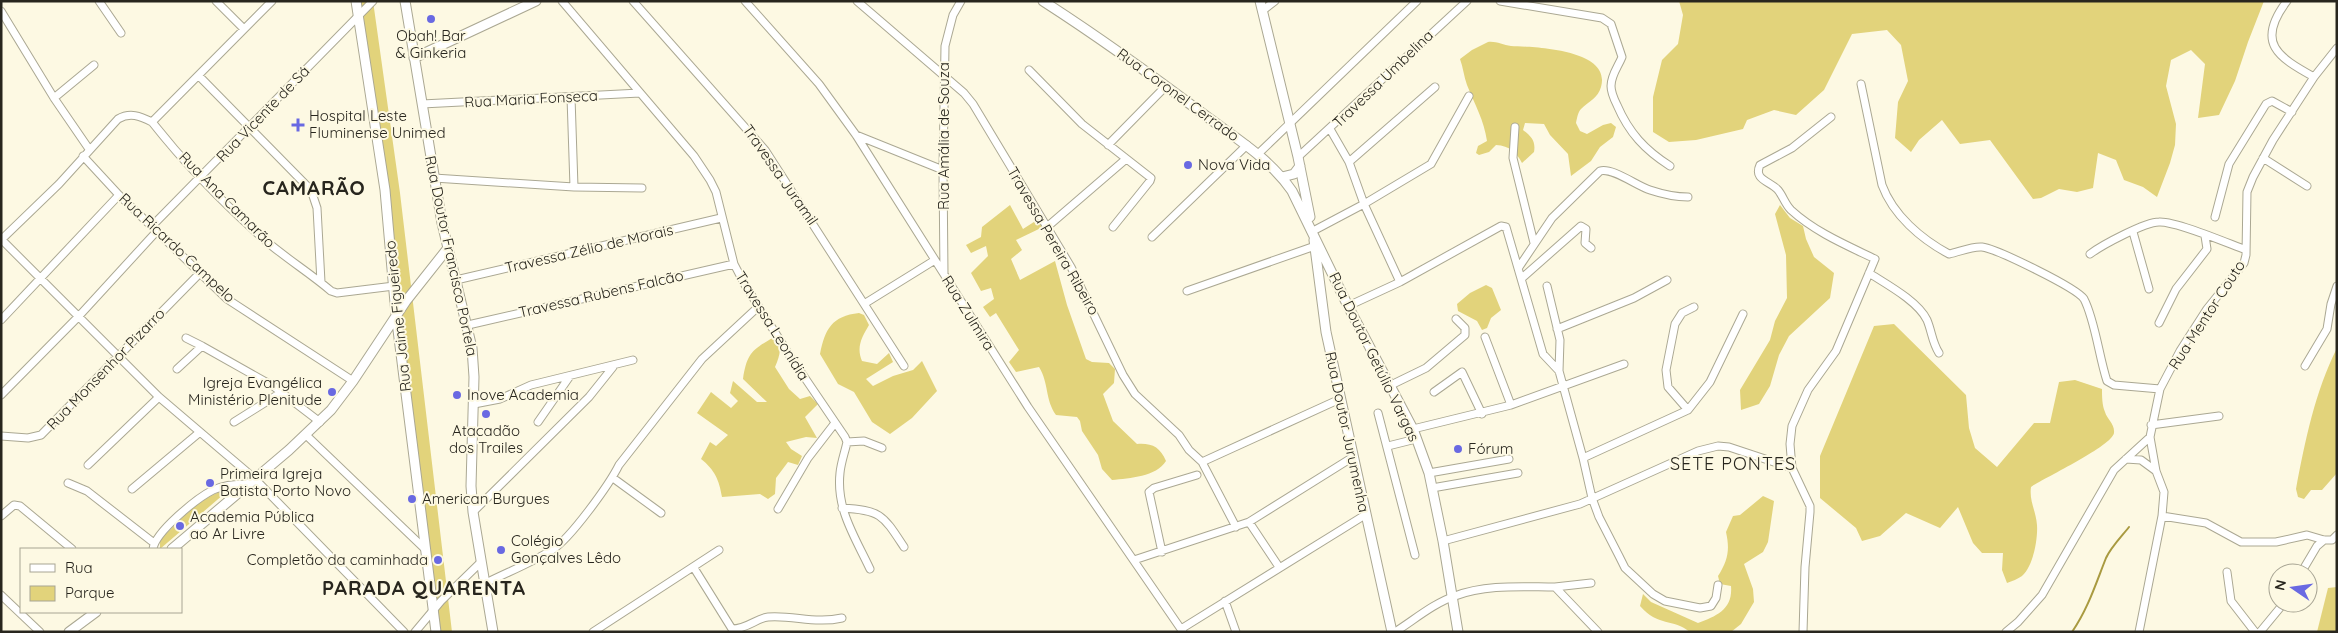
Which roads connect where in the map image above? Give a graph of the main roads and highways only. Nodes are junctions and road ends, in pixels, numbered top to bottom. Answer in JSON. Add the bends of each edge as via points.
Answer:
{"nodes":[{"id":1,"x":356,"y":1,"type":"edge"},
{"id":2,"x":404,"y":1,"type":"edge"},
{"id":3,"x":536,"y":1,"type":"edge"},
{"id":4,"x":1043,"y":1,"type":"edge"},
{"id":5,"x":1260,"y":1,"type":"edge"},
{"id":6,"x":414,"y":58,"type":"junction"},
{"id":7,"x":1299,"y":161,"type":"junction"},
{"id":8,"x":1282,"y":177,"type":"junction"},
{"id":9,"x":1313,"y":230,"type":"junction"},
{"id":10,"x":448,"y":248,"type":"junction"},
{"id":11,"x":1338,"y":285,"type":"junction"},
{"id":12,"x":1321,"y":290,"type":"junction"},
{"id":13,"x":396,"y":314,"type":"junction"},
{"id":14,"x":173,"y":548,"type":"edge"},
{"id":15,"x":95,"y":613,"type":"edge"},
{"id":16,"x":435,"y":631,"type":"edge"},
{"id":17,"x":70,"y":632,"type":"edge"},
{"id":18,"x":493,"y":632,"type":"edge"},
{"id":19,"x":1393,"y":632,"type":"edge"},
{"id":20,"x":1458,"y":632,"type":"edge"}],
"edges":[{"from":1,"to":13,"type":"main road","name":"Rua Jaime Figueiredo","via":[[385,190]]},
{"from":2,"to":6,"type":"main road","name":"Rua Doutor Francisco Portela"},
{"from":3,"to":6,"type":"main road"},
{"from":4,"to":8,"type":"main road","name":"Rua Coronel Cerrado","via":[[1247,145]]},
{"from":5,"to":7,"type":"main road"},
{"from":6,"to":10,"type":"main road","name":"Rua Doutor Francisco Portela"},
{"from":7,"to":8,"type":"main road","via":[[1294,174]]},
{"from":7,"to":9,"type":"main road"},
{"from":8,"to":9,"type":"main road","name":"Rua Coronel Cerrado","via":[[1299,201]]},
{"from":9,"to":11,"type":"main road","name":"Rua Doutor Getúlio Vargas"},
{"from":9,"to":12,"type":"main road","name":"Rua Doutor Jurumenha"},
{"from":10,"to":13,"type":"main road"},
{"from":10,"to":18,"type":"main road","name":"Rua Doutor Francisco Portela","via":[[474,360],[473,512]]},
{"from":11,"to":12,"type":"main road","via":[[1331,283]]},
{"from":11,"to":20,"type":"main road","name":"Rua Doutor Getúlio Vargas","via":[[1413,429],[1432,488]]},
{"from":12,"to":19,"type":"main road","name":"Rua Doutor Jurumenha","via":[[1340,399]]},
{"from":13,"to":14,"type":"main road","via":[[353,381],[320,422]]},
{"from":13,"to":16,"type":"main road","name":"Rua Jaime Figueiredo"},
{"from":15,"to":17,"type":"main road"}]}
